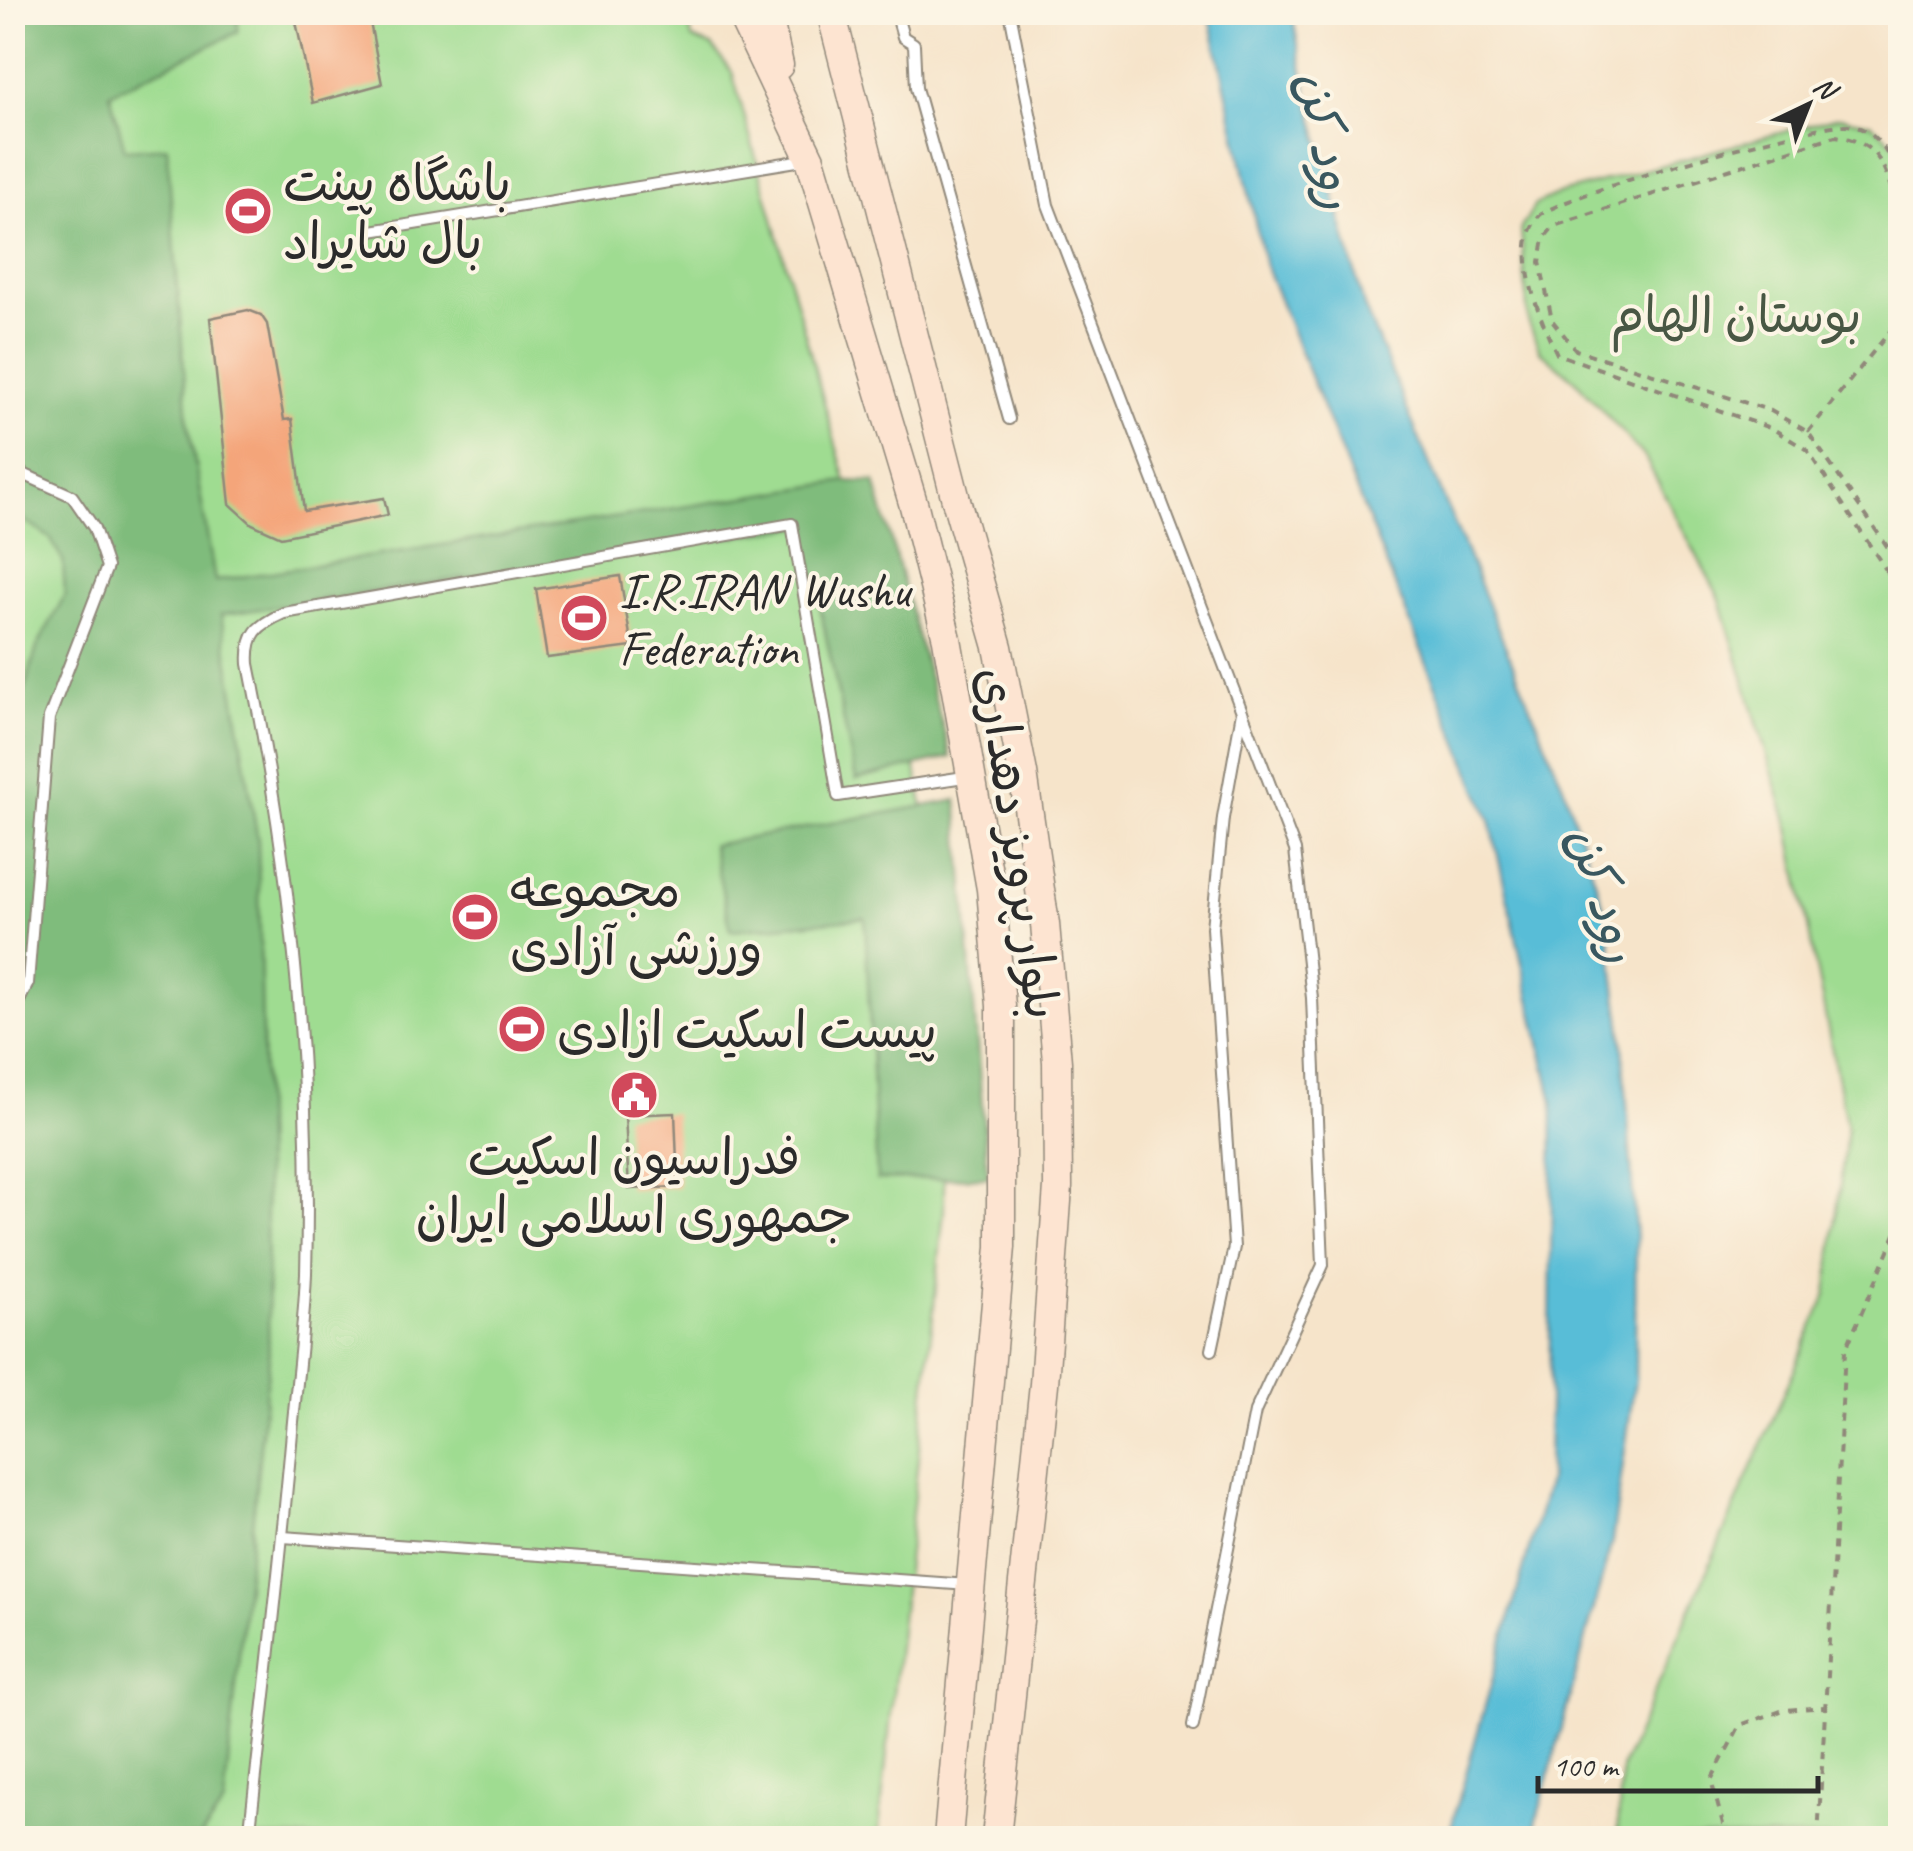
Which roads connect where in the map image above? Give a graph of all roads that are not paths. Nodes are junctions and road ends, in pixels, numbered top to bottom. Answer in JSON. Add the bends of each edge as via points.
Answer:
{"nodes":[{"id":1,"x":740,"y":12,"type":"edge"},
{"id":2,"x":767,"y":12,"type":"edge"},
{"id":3,"x":831,"y":12,"type":"edge"},
{"id":4,"x":896,"y":12,"type":"edge"},
{"id":5,"x":1010,"y":12,"type":"edge"},
{"id":6,"x":789,"y":106,"type":"junction"},
{"id":7,"x":810,"y":159,"type":"junction"},
{"id":8,"x":371,"y":231,"type":"dead end"},
{"id":9,"x":1009,"y":419,"type":"dead end"},
{"id":10,"x":12,"y":469,"type":"edge"},
{"id":11,"x":1242,"y":712,"type":"junction"},
{"id":12,"x":973,"y":776,"type":"junction"},
{"id":13,"x":12,"y":1015,"type":"edge"},
{"id":14,"x":1212,"y":1350,"type":"dead end"},
{"id":15,"x":282,"y":1537,"type":"junction"},
{"id":16,"x":970,"y":1584,"type":"junction"},
{"id":17,"x":1193,"y":1726,"type":"dead end"},
{"id":18,"x":249,"y":1834,"type":"edge"},
{"id":19,"x":323,"y":1838,"type":"edge"},
{"id":20,"x":948,"y":1838,"type":"edge"},
{"id":21,"x":996,"y":1838,"type":"edge"}],
"edges":[{"from":1,"to":6,"type":"main road","name":"بلوار پرویز دهداری"},
{"from":2,"to":6,"type":"main road"},
{"from":3,"to":21,"type":"main road","name":"بلوار پرویز دهداری","via":[[998,647],[1045,924],[1057,1062],[1058,1187]]},
{"from":4,"to":9,"type":"lane","via":[[903,37],[914,44],[916,88]]},
{"from":5,"to":11,"type":"lane","via":[[1048,205]]},
{"from":6,"to":7,"type":"main road","name":"بلوار پرویز دهداری"},
{"from":7,"to":8,"type":"lane"},
{"from":7,"to":12,"type":"main road","name":"بلوار پرویز دهداری","via":[[914,506]]},
{"from":10,"to":13,"type":"lane","via":[[72,496],[94,528],[107,567],[50,718],[28,982]]},
{"from":11,"to":14,"type":"lane","via":[[1212,928],[1234,1247]]},
{"from":11,"to":17,"type":"lane","via":[[1294,850],[1312,998],[1324,1265],[1255,1412]]},
{"from":12,"to":15,"type":"lane","via":[[838,796],[792,524],[284,613],[260,624],[248,642],[248,664],[278,804],[306,1140],[306,1276]]},
{"from":12,"to":16,"type":"main road","name":"بلوار پرویز دهداری","via":[[991,889],[1003,1123],[993,1366]]},
{"from":15,"to":16,"type":"lane"},
{"from":15,"to":18,"type":"lane"},
{"from":16,"to":20,"type":"main road","name":"بلوار پرویز دهداری"},
{"from":18,"to":19,"type":"lane"}]}
